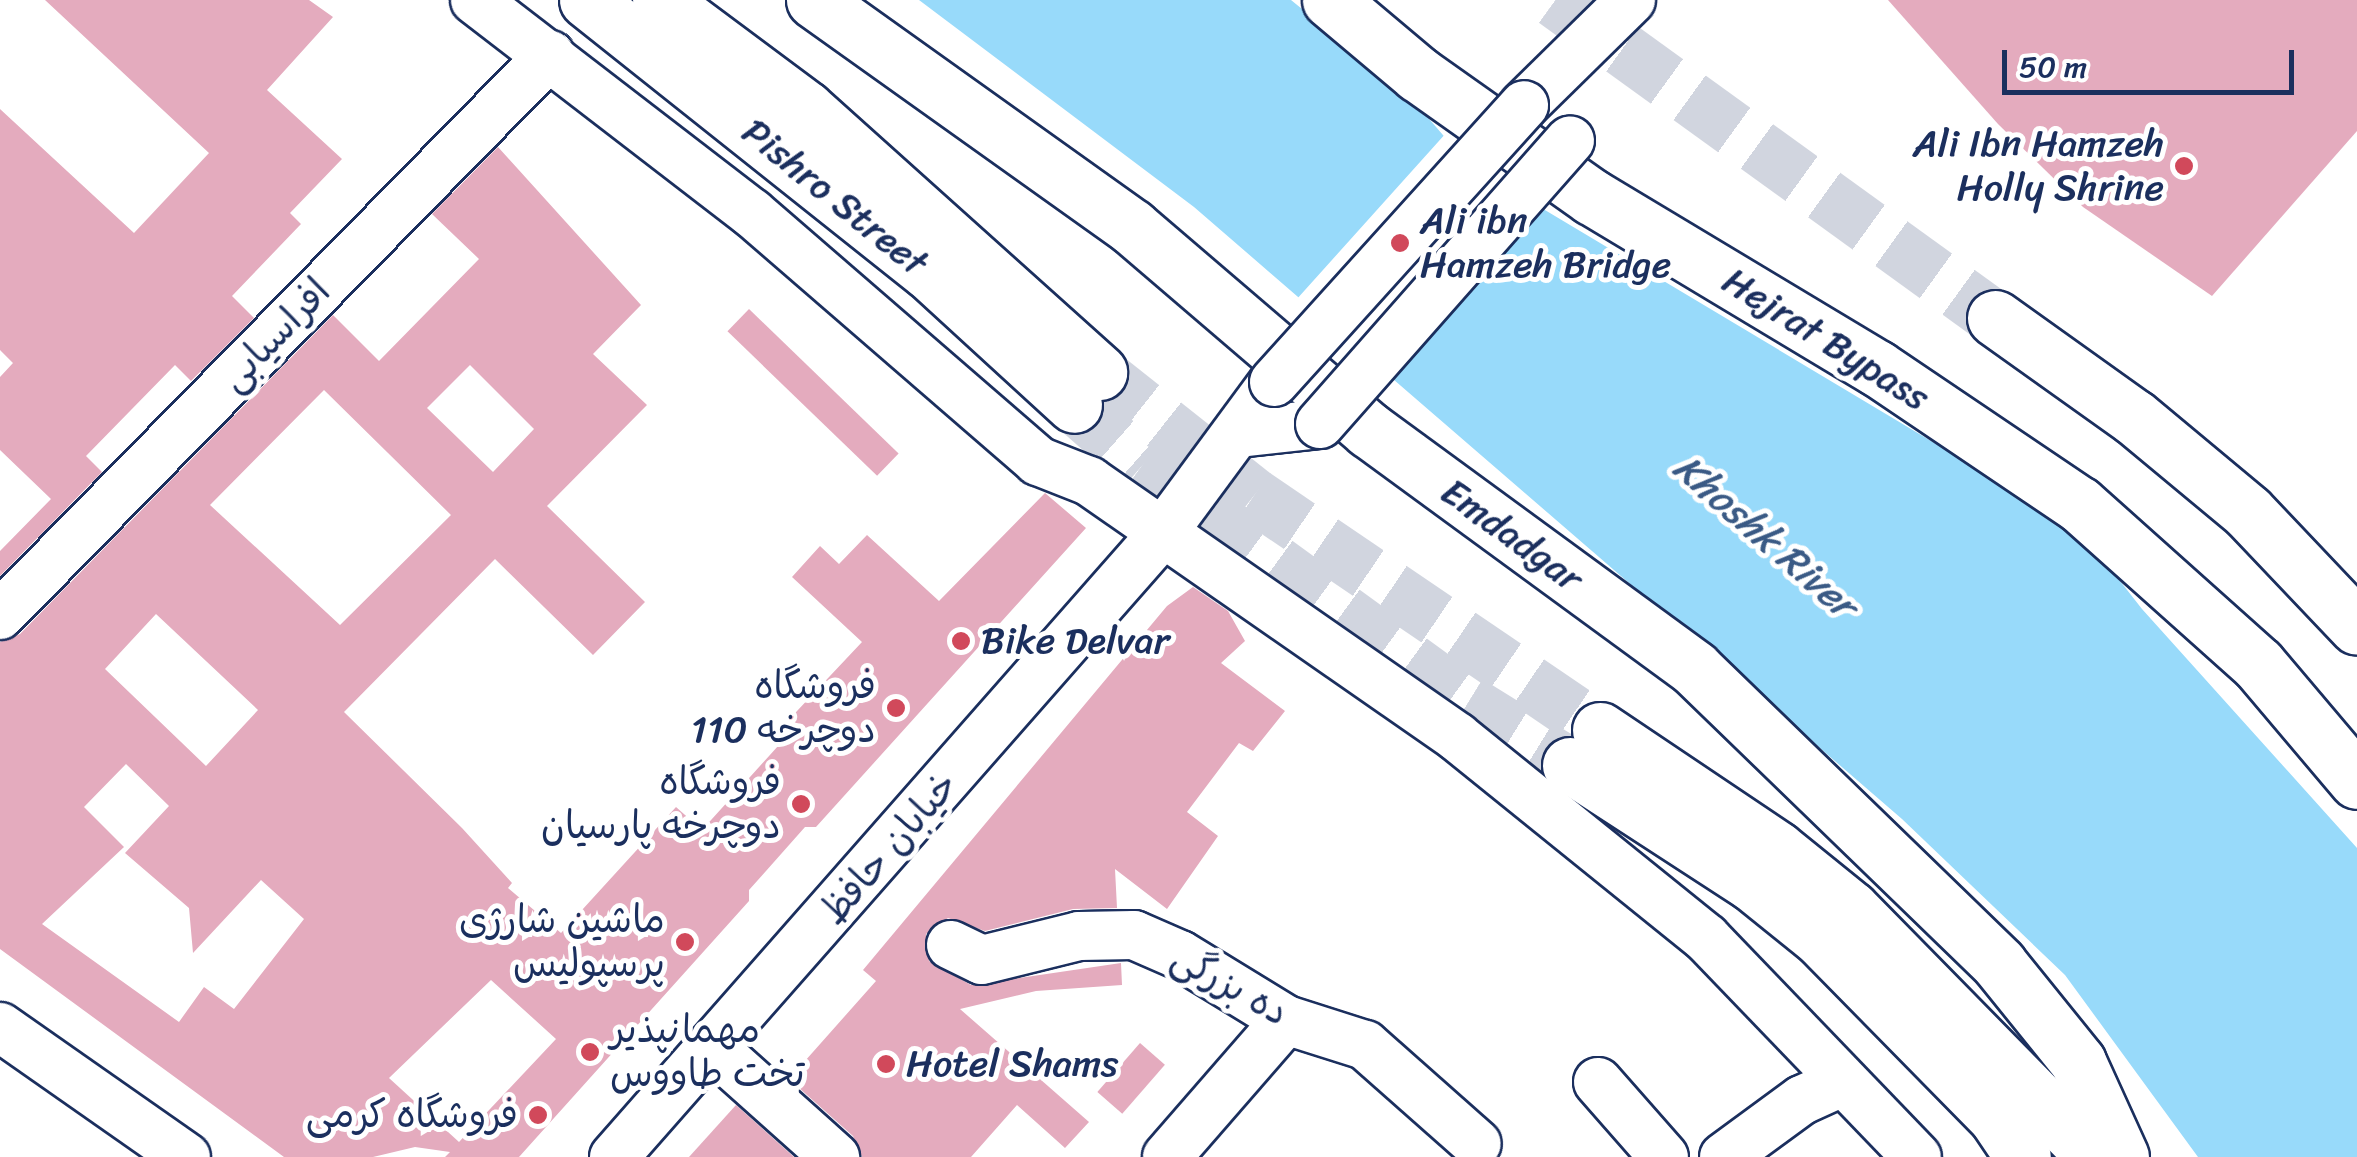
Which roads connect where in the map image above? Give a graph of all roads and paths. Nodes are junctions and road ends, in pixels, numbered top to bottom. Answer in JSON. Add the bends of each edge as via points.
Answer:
{"nodes":[{"id":1,"x":474,"y":0,"type":"edge"},
{"id":2,"x":588,"y":0,"type":"edge"},
{"id":3,"x":660,"y":0,"type":"edge"},
{"id":4,"x":814,"y":0,"type":"edge"},
{"id":5,"x":1330,"y":0,"type":"edge"},
{"id":6,"x":1631,"y":0,"type":"edge"},
{"id":7,"x":550,"y":55,"type":"junction"},
{"id":8,"x":1576,"y":61,"type":"junction"},
{"id":9,"x":1995,"y":318,"type":"tunnel mouth"},
{"id":10,"x":1238,"y":433,"type":"junction"},
{"id":11,"x":1161,"y":535,"type":"junction"},
{"id":12,"x":0,"y":616,"type":"edge"},
{"id":13,"x":2357,"y":627,"type":"edge"},
{"id":14,"x":2357,"y":780,"type":"edge"},
{"id":15,"x":951,"y":945,"type":"dead end"},
{"id":16,"x":1286,"y":1020,"type":"junction"},
{"id":17,"x":0,"y":1026,"type":"edge"},
{"id":18,"x":713,"y":1048,"type":"junction"},
{"id":19,"x":1598,"y":1082,"type":"dead end"},
{"id":20,"x":1842,"y":1082,"type":"junction"},
{"id":21,"x":1478,"y":1144,"type":"dead end"},
{"id":22,"x":186,"y":1157,"type":"edge"},
{"id":23,"x":614,"y":1157,"type":"edge"},
{"id":24,"x":835,"y":1157,"type":"edge"},
{"id":25,"x":1166,"y":1157,"type":"edge"},
{"id":26,"x":1664,"y":1157,"type":"edge"},
{"id":27,"x":1724,"y":1157,"type":"edge"},
{"id":28,"x":1917,"y":1157,"type":"edge"},
{"id":29,"x":2023,"y":1157,"type":"edge"},
{"id":30,"x":2095,"y":1157,"type":"edge"},
{"id":31,"x":2121,"y":1157,"type":"edge"}],
"edges":[{"from":1,"to":7,"type":"street"},
{"from":2,"to":3,"type":"main road","name":"Pishro Street","via":[[928,271],[1087,388],[806,109]]},
{"from":4,"to":31,"type":"main road","name":"Emdadgar","via":[[1132,227],[1370,430],[1694,668],[1999,964],[2078,1062]]},
{"from":5,"to":14,"type":"main road","name":"Hejrat Bypass","via":[[1418,74],[1592,197],[1877,368],[2079,504],[2258,664]]},
{"from":6,"to":8,"type":"street"},
{"from":7,"to":11,"type":"street","via":[[752,214],[1038,461],[1088,481]]},
{"from":7,"to":12,"type":"street","name":"افراسیابی"},
{"from":8,"to":10,"type":"street","name":"خیابان حافظ","bridge":true,"via":[[1524,105],[1274,382]]},
{"from":8,"to":10,"type":"street","bridge":true,"via":[[1570,140],[1320,424]]},
{"from":9,"to":13,"type":"main road","via":[[2134,417],[2248,512]]},
{"from":10,"to":11,"type":"street","name":"خیابان حافظ"},
{"from":11,"to":18,"type":"street","name":"خیابان حافظ"},
{"from":11,"to":20,"type":"street","via":[[1457,737],[1706,938]]},
{"from":15,"to":16,"type":"street","name":"ده بزرگی","via":[[982,960],[1079,936],[1134,935]]},
{"from":16,"to":21,"type":"street","name":"ده بزرگی","via":[[1365,1045]]},
{"from":16,"to":25,"type":"street"},
{"from":17,"to":22,"type":"street"},
{"from":18,"to":23,"type":"street","name":"خیابان حافظ"},
{"from":18,"to":24,"type":"street"},
{"from":19,"to":26,"type":"street"},
{"from":20,"to":27,"type":"street","via":[[1802,1100]]},
{"from":20,"to":28,"type":"street"},
{"from":29,"to":30,"type":"main road","via":[[1984,1104],[1819,938],[1585,747],[1777,850],[1851,909]]}]}
